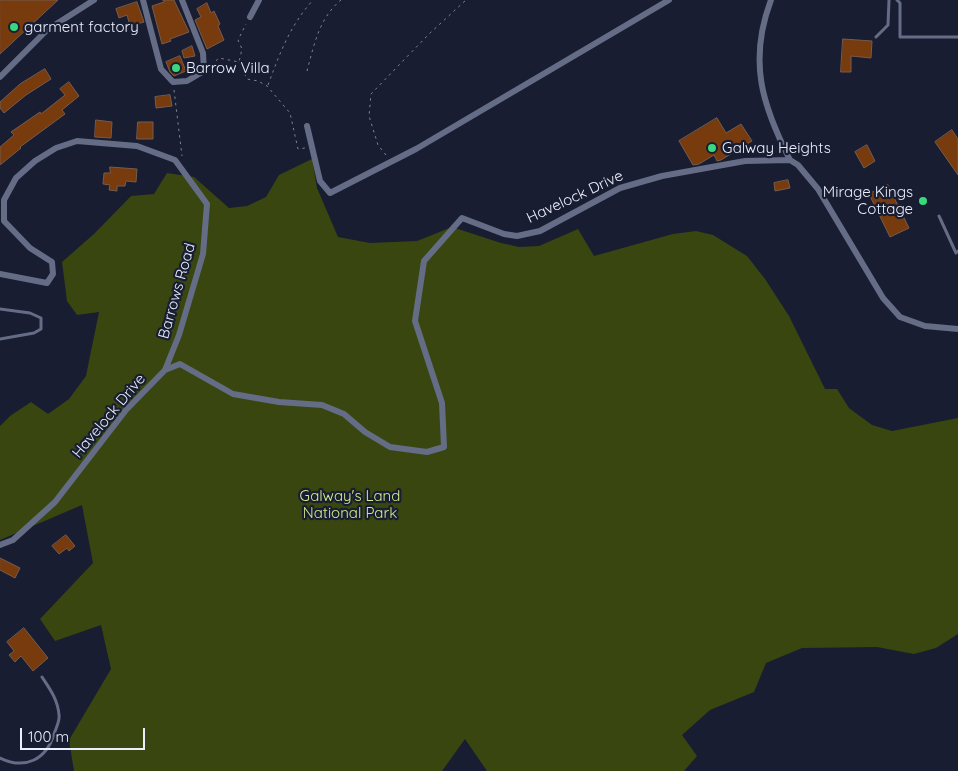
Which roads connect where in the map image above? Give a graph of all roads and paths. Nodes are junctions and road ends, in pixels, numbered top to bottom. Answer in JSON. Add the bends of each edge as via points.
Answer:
{"nodes":[{"id":1,"x":94,"y":0,"type":"edge"},
{"id":2,"x":143,"y":0,"type":"edge"},
{"id":3,"x":182,"y":0,"type":"edge"},
{"id":4,"x":259,"y":0,"type":"edge"},
{"id":5,"x":312,"y":0,"type":"edge"},
{"id":6,"x":341,"y":0,"type":"edge"},
{"id":7,"x":466,"y":0,"type":"edge"},
{"id":8,"x":669,"y":0,"type":"edge"},
{"id":9,"x":771,"y":0,"type":"edge"},
{"id":10,"x":889,"y":0,"type":"edge"},
{"id":11,"x":897,"y":0,"type":"edge"},
{"id":12,"x":250,"y":17,"type":"joint"},
{"id":13,"x":958,"y":37,"type":"edge"},
{"id":14,"x":876,"y":38,"type":"dead end"},
{"id":15,"x":239,"y":62,"type":"junction"},
{"id":16,"x":204,"y":71,"type":"junction"},
{"id":17,"x":307,"y":71,"type":"dead end"},
{"id":18,"x":0,"y":77,"type":"edge"},
{"id":19,"x":173,"y":82,"type":"junction"},
{"id":20,"x":267,"y":86,"type":"junction"},
{"id":21,"x":307,"y":126,"type":"dead end"},
{"id":22,"x":313,"y":146,"type":"junction"},
{"id":23,"x":182,"y":156,"type":"dead end"},
{"id":24,"x":790,"y":160,"type":"junction"},
{"id":25,"x":390,"y":162,"type":"junction"},
{"id":26,"x":939,"y":216,"type":"dead end"},
{"id":27,"x":958,"y":251,"type":"edge"},
{"id":28,"x":0,"y":274,"type":"edge"},
{"id":29,"x":0,"y":309,"type":"edge"},
{"id":30,"x":958,"y":329,"type":"edge"},
{"id":31,"x":0,"y":339,"type":"edge"},
{"id":32,"x":165,"y":370,"type":"junction"},
{"id":33,"x":0,"y":544,"type":"edge"},
{"id":34,"x":42,"y":676,"type":"dead end"},
{"id":35,"x":0,"y":758,"type":"edge"}],
"edges":[{"from":1,"to":18,"type":"street","via":[[47,30]]},
{"from":2,"to":19,"type":"street","via":[[161,68]]},
{"from":3,"to":16,"type":"street","via":[[203,53]]},
{"from":4,"to":12,"type":"street"},
{"from":5,"to":20,"type":"path","via":[[286,39]]},
{"from":6,"to":17,"type":"path","via":[[318,30]]},
{"from":7,"to":25,"type":"path","via":[[370,94],[369,116],[378,145]]},
{"from":8,"to":25,"type":"street"},
{"from":9,"to":24,"type":"street","via":[[762,28],[759,58],[762,90],[770,118]]},
{"from":10,"to":14,"type":"lane","via":[[888,25]]},
{"from":11,"to":13,"type":"lane","via":[[900,2],[900,37]]},
{"from":12,"to":15,"type":"path","via":[[238,40],[242,49]]},
{"from":15,"to":16,"type":"path","via":[[219,58]]},
{"from":15,"to":20,"type":"path","via":[[247,79]]},
{"from":16,"to":19,"type":"street","via":[[186,81]]},
{"from":19,"to":23,"type":"path"},
{"from":20,"to":22,"type":"path","via":[[290,113],[298,149]]},
{"from":21,"to":22,"type":"street"},
{"from":22,"to":25,"type":"street","via":[[320,181],[330,193]]},
{"from":24,"to":30,"type":"street","via":[[818,189],[883,298],[900,317],[925,326]]},
{"from":24,"to":32,"type":"street","name":"Havelock Drive","via":[[745,162],[662,176],[620,188],[540,231],[517,236],[462,218],[424,261],[415,321],[442,402],[444,447],[427,452],[390,447],[344,414],[322,405],[233,394],[180,364]]},
{"from":26,"to":27,"type":"lane","via":[[956,253]]},
{"from":28,"to":32,"type":"street","name":"Barrows Road","via":[[47,283],[53,274],[52,262],[30,248],[4,221],[4,200],[16,178],[56,148],[77,141],[137,146],[175,160],[207,204],[203,254]]},
{"from":29,"to":31,"type":"lane","via":[[42,318],[40,329],[34,333]]},
{"from":32,"to":33,"type":"street","name":"Havelock Drive","via":[[126,410],[55,502],[14,540]]},
{"from":34,"to":35,"type":"lane","via":[[57,701],[60,718],[52,741],[45,752],[33,761],[18,764]]}]}
